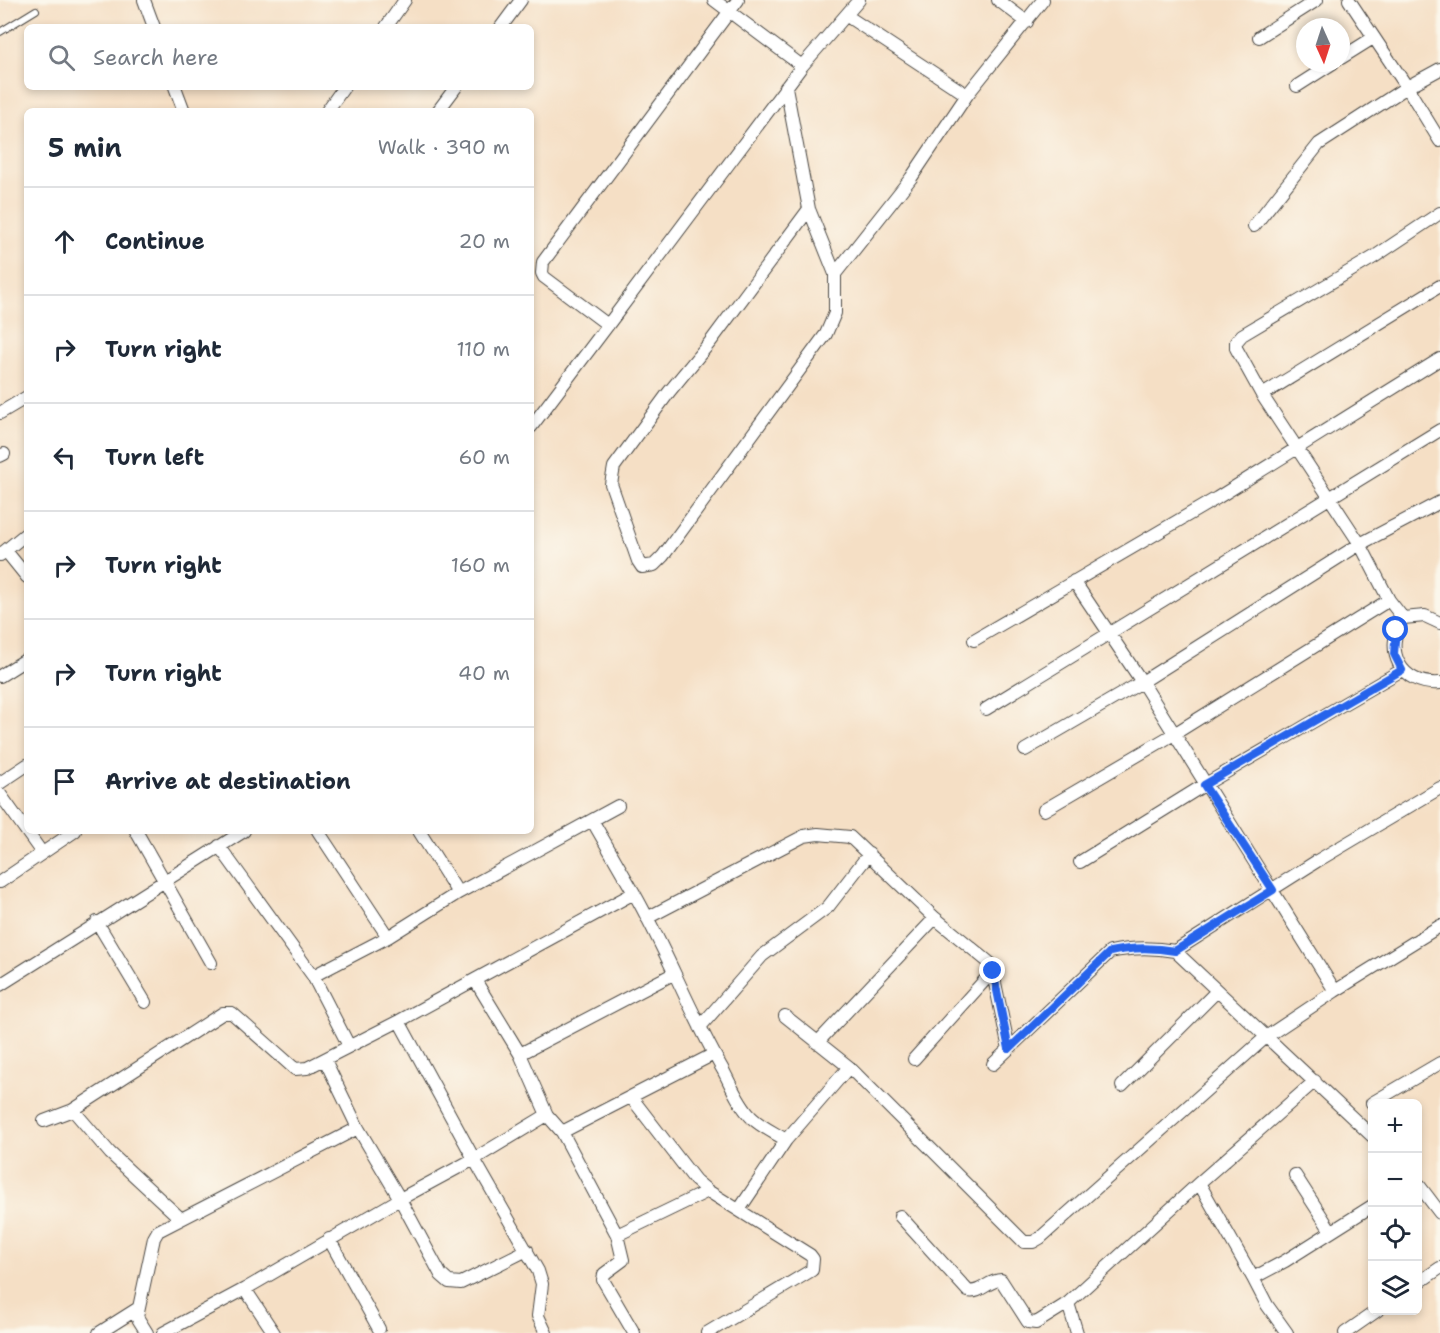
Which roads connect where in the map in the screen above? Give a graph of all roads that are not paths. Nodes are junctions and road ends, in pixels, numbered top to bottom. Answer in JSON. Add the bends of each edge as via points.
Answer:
{"nodes":[{"id":1,"x":144,"y":0,"type":"edge"},
{"id":2,"x":405,"y":0,"type":"edge"},
{"id":3,"x":521,"y":0,"type":"edge"},
{"id":4,"x":714,"y":0,"type":"edge"},
{"id":5,"x":738,"y":0,"type":"edge"},
{"id":6,"x":859,"y":0,"type":"edge"},
{"id":7,"x":998,"y":0,"type":"edge"},
{"id":8,"x":1043,"y":0,"type":"edge"},
{"id":9,"x":1317,"y":0,"type":"edge"},
{"id":10,"x":1349,"y":0,"type":"edge"},
{"id":11,"x":36,"y":10,"type":"dead end"},
{"id":12,"x":730,"y":11,"type":"junction"},
{"id":13,"x":847,"y":16,"type":"junction"},
{"id":14,"x":1027,"y":22,"type":"junction"},
{"id":15,"x":153,"y":24,"type":"edge"},
{"id":16,"x":388,"y":24,"type":"edge"},
{"id":17,"x":503,"y":24,"type":"edge"},
{"id":18,"x":0,"y":32,"type":"edge"},
{"id":19,"x":1259,"y":37,"type":"dead end"},
{"id":20,"x":1373,"y":38,"type":"junction"},
{"id":21,"x":1350,"y":52,"type":"edge"},
{"id":22,"x":802,"y":66,"type":"junction"},
{"id":23,"x":1440,"y":69,"type":"edge"},
{"id":24,"x":1319,"y":72,"type":"edge"},
{"id":25,"x":1297,"y":86,"type":"dead end"},
{"id":26,"x":786,"y":87,"type":"junction"},
{"id":27,"x":1407,"y":87,"type":"junction"},
{"id":28,"x":176,"y":90,"type":"edge"},
{"id":29,"x":342,"y":90,"type":"edge"},
{"id":30,"x":454,"y":90,"type":"edge"},
{"id":31,"x":967,"y":95,"type":"junction"},
{"id":32,"x":183,"y":108,"type":"edge"},
{"id":33,"x":329,"y":108,"type":"edge"},
{"id":34,"x":440,"y":108,"type":"edge"},
{"id":35,"x":1440,"y":141,"type":"edge"},
{"id":36,"x":809,"y":209,"type":"junction"},
{"id":37,"x":1440,"y":213,"type":"edge"},
{"id":38,"x":1254,"y":226,"type":"dead end"},
{"id":39,"x":835,"y":274,"type":"junction"},
{"id":40,"x":537,"y":275,"type":"edge"},
{"id":41,"x":1440,"y":286,"type":"edge"},
{"id":42,"x":608,"y":325,"type":"junction"},
{"id":43,"x":1440,"y":359,"type":"edge"},
{"id":44,"x":1262,"y":395,"type":"junction"},
{"id":45,"x":24,"y":402,"type":"edge"},
{"id":46,"x":0,"y":413,"type":"edge"},
{"id":47,"x":534,"y":423,"type":"edge"},
{"id":48,"x":1440,"y":430,"type":"edge"},
{"id":49,"x":1297,"y":447,"type":"junction"},
{"id":50,"x":1329,"y":499,"type":"junction"},
{"id":51,"x":1440,"y":502,"type":"edge"},
{"id":52,"x":24,"y":536,"type":"edge"},
{"id":53,"x":1360,"y":544,"type":"junction"},
{"id":54,"x":3,"y":553,"type":"edge"},
{"id":55,"x":24,"y":574,"type":"edge"},
{"id":56,"x":1074,"y":581,"type":"junction"},
{"id":57,"x":1389,"y":600,"type":"junction"},
{"id":58,"x":1403,"y":618,"type":"junction"},
{"id":59,"x":1440,"y":623,"type":"edge"},
{"id":60,"x":1110,"y":634,"type":"junction"},
{"id":61,"x":974,"y":640,"type":"dead end"},
{"id":62,"x":24,"y":660,"type":"edge"},
{"id":63,"x":1402,"y":670,"type":"junction"},
{"id":64,"x":0,"y":676,"type":"edge"},
{"id":65,"x":1142,"y":682,"type":"junction"},
{"id":66,"x":1440,"y":683,"type":"edge"},
{"id":67,"x":986,"y":709,"type":"dead end"},
{"id":68,"x":1174,"y":734,"type":"junction"},
{"id":69,"x":1025,"y":750,"type":"dead end"},
{"id":70,"x":24,"y":767,"type":"edge"},
{"id":71,"x":0,"y":783,"type":"edge"},
{"id":72,"x":1204,"y":785,"type":"junction"},
{"id":73,"x":1440,"y":788,"type":"edge"},
{"id":74,"x":0,"y":794,"type":"edge"},
{"id":75,"x":618,"y":806,"type":"dead end"},
{"id":76,"x":1044,"y":810,"type":"dead end"},
{"id":77,"x":591,"y":820,"type":"junction"},
{"id":78,"x":24,"y":828,"type":"edge"},
{"id":79,"x":28,"y":834,"type":"edge"},
{"id":80,"x":71,"y":834,"type":"edge"},
{"id":81,"x":138,"y":834,"type":"edge"},
{"id":82,"x":239,"y":834,"type":"edge"},
{"id":83,"x":320,"y":834,"type":"edge"},
{"id":84,"x":421,"y":834,"type":"edge"},
{"id":85,"x":219,"y":846,"type":"junction"},
{"id":86,"x":42,"y":854,"type":"junction"},
{"id":87,"x":869,"y":854,"type":"junction"},
{"id":88,"x":1080,"y":862,"type":"dead end"},
{"id":89,"x":165,"y":879,"type":"junction"},
{"id":90,"x":0,"y":882,"type":"edge"},
{"id":91,"x":1273,"y":890,"type":"junction"},
{"id":92,"x":458,"y":893,"type":"junction"},
{"id":93,"x":634,"y":893,"type":"junction"},
{"id":94,"x":648,"y":918,"type":"junction"},
{"id":95,"x":934,"y":918,"type":"junction"},
{"id":96,"x":98,"y":922,"type":"junction"},
{"id":97,"x":1440,"y":926,"type":"edge"},
{"id":98,"x":388,"y":936,"type":"junction"},
{"id":99,"x":1175,"y":951,"type":"junction"},
{"id":100,"x":211,"y":963,"type":"dead end"},
{"id":101,"x":993,"y":971,"type":"junction"},
{"id":102,"x":673,"y":974,"type":"junction"},
{"id":103,"x":313,"y":976,"type":"junction"},
{"id":104,"x":474,"y":981,"type":"junction"},
{"id":105,"x":0,"y":985,"type":"edge"},
{"id":106,"x":1217,"y":991,"type":"junction"},
{"id":107,"x":1335,"y":991,"type":"junction"},
{"id":108,"x":145,"y":1002,"type":"dead end"},
{"id":109,"x":785,"y":1016,"type":"dead end"},
{"id":110,"x":399,"y":1021,"type":"junction"},
{"id":111,"x":700,"y":1027,"type":"junction"},
{"id":112,"x":1266,"y":1037,"type":"junction"},
{"id":113,"x":817,"y":1043,"type":"junction"},
{"id":114,"x":349,"y":1046,"type":"junction"},
{"id":115,"x":1009,"y":1049,"type":"junction"},
{"id":116,"x":520,"y":1054,"type":"junction"},
{"id":117,"x":714,"y":1054,"type":"junction"},
{"id":118,"x":914,"y":1059,"type":"dead end"},
{"id":119,"x":325,"y":1060,"type":"junction"},
{"id":120,"x":1440,"y":1063,"type":"edge"},
{"id":121,"x":993,"y":1064,"type":"dead end"},
{"id":122,"x":849,"y":1067,"type":"junction"},
{"id":123,"x":1315,"y":1081,"type":"junction"},
{"id":124,"x":1122,"y":1086,"type":"dead end"},
{"id":125,"x":631,"y":1096,"type":"junction"},
{"id":126,"x":1379,"y":1099,"type":"edge"},
{"id":127,"x":73,"y":1110,"type":"junction"},
{"id":128,"x":547,"y":1115,"type":"junction"},
{"id":129,"x":44,"y":1121,"type":"dead end"},
{"id":130,"x":358,"y":1128,"type":"junction"},
{"id":131,"x":562,"y":1132,"type":"junction"},
{"id":132,"x":1368,"y":1132,"type":"edge"},
{"id":133,"x":786,"y":1140,"type":"junction"},
{"id":134,"x":474,"y":1160,"type":"junction"},
{"id":135,"x":1295,"y":1175,"type":"dead end"},
{"id":136,"x":1199,"y":1183,"type":"junction"},
{"id":137,"x":1422,"y":1189,"type":"edge"},
{"id":138,"x":708,"y":1191,"type":"junction"},
{"id":139,"x":400,"y":1199,"type":"junction"},
{"id":140,"x":1370,"y":1207,"type":"edge"},
{"id":141,"x":739,"y":1210,"type":"junction"},
{"id":142,"x":1440,"y":1213,"type":"edge"},
{"id":143,"x":900,"y":1216,"type":"dead end"},
{"id":144,"x":181,"y":1219,"type":"junction"},
{"id":145,"x":1331,"y":1231,"type":"junction"},
{"id":146,"x":617,"y":1235,"type":"junction"},
{"id":147,"x":329,"y":1239,"type":"junction"},
{"id":148,"x":526,"y":1250,"type":"junction"},
{"id":149,"x":1440,"y":1268,"type":"edge"},
{"id":150,"x":1254,"y":1278,"type":"junction"},
{"id":151,"x":1422,"y":1280,"type":"edge"},
{"id":152,"x":245,"y":1289,"type":"junction"},
{"id":153,"x":1068,"y":1303,"type":"junction"},
{"id":154,"x":137,"y":1309,"type":"junction"},
{"id":155,"x":1372,"y":1315,"type":"edge"},
{"id":156,"x":379,"y":1329,"type":"dead end"},
{"id":157,"x":711,"y":1332,"type":"edge"},
{"id":158,"x":99,"y":1333,"type":"edge"},
{"id":159,"x":147,"y":1333,"type":"edge"},
{"id":160,"x":163,"y":1333,"type":"edge"},
{"id":161,"x":274,"y":1333,"type":"edge"},
{"id":162,"x":546,"y":1333,"type":"edge"},
{"id":163,"x":634,"y":1333,"type":"edge"},
{"id":164,"x":1077,"y":1333,"type":"edge"},
{"id":165,"x":1287,"y":1333,"type":"edge"},
{"id":166,"x":1345,"y":1333,"type":"edge"}],
"edges":[{"from":1,"to":15,"type":"street"},
{"from":2,"to":16,"type":"street"},
{"from":3,"to":17,"type":"street"},
{"from":4,"to":12,"type":"street"},
{"from":5,"to":12,"type":"street"},
{"from":6,"to":13,"type":"street"},
{"from":7,"to":14,"type":"street"},
{"from":8,"to":14,"type":"street"},
{"from":9,"to":19,"type":"street"},
{"from":10,"to":20,"type":"street"},
{"from":11,"to":18,"type":"lane"},
{"from":12,"to":22,"type":"street"},
{"from":12,"to":40,"type":"street"},
{"from":13,"to":22,"type":"street"},
{"from":13,"to":31,"type":"street"},
{"from":14,"to":31,"type":"street"},
{"from":20,"to":21,"type":"street"},
{"from":20,"to":27,"type":"street"},
{"from":22,"to":26,"type":"street"},
{"from":23,"to":27,"type":"street"},
{"from":24,"to":25,"type":"street"},
{"from":26,"to":36,"type":"street"},
{"from":26,"to":42,"type":"street"},
{"from":27,"to":35,"type":"street"},
{"from":27,"to":38,"type":"street","via":[[1319,144]]},
{"from":28,"to":32,"type":"street"},
{"from":29,"to":33,"type":"street"},
{"from":30,"to":34,"type":"street"},
{"from":31,"to":39,"type":"street","via":[[911,178]]},
{"from":36,"to":39,"type":"street"},
{"from":36,"to":39,"type":"street","via":[[614,467],[611,484],[642,567],[654,565],[663,556],[826,334],[835,314]]},
{"from":37,"to":44,"type":"street","via":[[1242,335],[1236,342],[1237,353]]},
{"from":40,"to":42,"type":"street"},
{"from":41,"to":44,"type":"street"},
{"from":42,"to":47,"type":"street"},
{"from":43,"to":49,"type":"street"},
{"from":44,"to":49,"type":"street"},
{"from":45,"to":46,"type":"street"},
{"from":48,"to":50,"type":"street"},
{"from":49,"to":50,"type":"street"},
{"from":49,"to":56,"type":"street"},
{"from":50,"to":53,"type":"street"},
{"from":50,"to":60,"type":"street"},
{"from":51,"to":53,"type":"street"},
{"from":52,"to":54,"type":"street"},
{"from":53,"to":57,"type":"street"},
{"from":53,"to":65,"type":"street"},
{"from":54,"to":55,"type":"street"},
{"from":56,"to":60,"type":"street"},
{"from":56,"to":61,"type":"street"},
{"from":57,"to":58,"type":"street"},
{"from":57,"to":68,"type":"street"},
{"from":58,"to":59,"type":"street","via":[[1425,616]]},
{"from":58,"to":63,"type":"street","via":[[1396,630],[1394,654]]},
{"from":60,"to":65,"type":"street"},
{"from":60,"to":67,"type":"street"},
{"from":62,"to":64,"type":"street"},
{"from":63,"to":66,"type":"street","via":[[1421,681]]},
{"from":63,"to":72,"type":"street"},
{"from":65,"to":68,"type":"street"},
{"from":65,"to":69,"type":"street"},
{"from":68,"to":72,"type":"street"},
{"from":68,"to":76,"type":"street"},
{"from":70,"to":71,"type":"street"},
{"from":72,"to":88,"type":"street"},
{"from":72,"to":91,"type":"street"},
{"from":73,"to":91,"type":"street"},
{"from":74,"to":78,"type":"street"},
{"from":75,"to":77,"type":"street"},
{"from":77,"to":92,"type":"street"},
{"from":77,"to":93,"type":"street"},
{"from":79,"to":86,"type":"street"},
{"from":80,"to":86,"type":"street"},
{"from":81,"to":89,"type":"street"},
{"from":82,"to":85,"type":"street"},
{"from":83,"to":98,"type":"street"},
{"from":84,"to":92,"type":"street"},
{"from":85,"to":89,"type":"street"},
{"from":85,"to":103,"type":"street"},
{"from":86,"to":90,"type":"street"},
{"from":87,"to":94,"type":"street","via":[[850,837],[804,836]]},
{"from":87,"to":95,"type":"street"},
{"from":87,"to":111,"type":"street","via":[[828,907],[762,956]]},
{"from":89,"to":96,"type":"street"},
{"from":89,"to":100,"type":"street"},
{"from":91,"to":99,"type":"street"},
{"from":91,"to":107,"type":"street"},
{"from":92,"to":98,"type":"street"},
{"from":93,"to":94,"type":"street"},
{"from":93,"to":104,"type":"street"},
{"from":94,"to":102,"type":"street"},
{"from":95,"to":101,"type":"street","via":[[991,964]]},
{"from":95,"to":113,"type":"street"},
{"from":96,"to":105,"type":"street"},
{"from":96,"to":108,"type":"street"},
{"from":97,"to":107,"type":"street"},
{"from":98,"to":103,"type":"street"},
{"from":99,"to":106,"type":"street"},
{"from":99,"to":115,"type":"street","via":[[1132,948],[1110,952]]},
{"from":101,"to":115,"type":"street"},
{"from":101,"to":118,"type":"street"},
{"from":102,"to":111,"type":"street"},
{"from":102,"to":116,"type":"street"},
{"from":103,"to":114,"type":"street"},
{"from":104,"to":110,"type":"street"},
{"from":104,"to":116,"type":"street"},
{"from":106,"to":112,"type":"street"},
{"from":106,"to":124,"type":"street"},
{"from":107,"to":112,"type":"street"},
{"from":109,"to":113,"type":"street"},
{"from":110,"to":114,"type":"street"},
{"from":110,"to":134,"type":"street"},
{"from":111,"to":117,"type":"street"},
{"from":112,"to":122,"type":"street","via":[[1040,1238],[1028,1243]]},
{"from":112,"to":123,"type":"street"},
{"from":113,"to":122,"type":"street"},
{"from":114,"to":119,"type":"street"},
{"from":115,"to":121,"type":"street"},
{"from":116,"to":128,"type":"street"},
{"from":117,"to":125,"type":"street"},
{"from":117,"to":133,"type":"street","via":[[747,1112]]},
{"from":119,"to":127,"type":"street","via":[[296,1069],[232,1013],[223,1013]]},
{"from":119,"to":130,"type":"street"},
{"from":120,"to":126,"type":"street"},
{"from":122,"to":133,"type":"street"},
{"from":123,"to":132,"type":"street"},
{"from":123,"to":136,"type":"street"},
{"from":125,"to":131,"type":"street"},
{"from":125,"to":138,"type":"street"},
{"from":127,"to":129,"type":"street"},
{"from":127,"to":144,"type":"street","via":[[110,1153]]},
{"from":128,"to":131,"type":"street"},
{"from":128,"to":134,"type":"street"},
{"from":130,"to":139,"type":"street"},
{"from":130,"to":144,"type":"street"},
{"from":131,"to":146,"type":"street"},
{"from":133,"to":141,"type":"street"},
{"from":134,"to":139,"type":"street"},
{"from":134,"to":148,"type":"street"},
{"from":135,"to":145,"type":"street"},
{"from":136,"to":150,"type":"street"},
{"from":136,"to":153,"type":"street"},
{"from":137,"to":142,"type":"street"},
{"from":138,"to":141,"type":"street"},
{"from":138,"to":146,"type":"street"},
{"from":139,"to":147,"type":"street"},
{"from":139,"to":148,"type":"street","via":[[441,1275],[449,1282],[461,1283]]},
{"from":140,"to":145,"type":"street"},
{"from":141,"to":157,"type":"street","via":[[810,1255],[814,1264],[812,1270]]},
{"from":143,"to":153,"type":"street","via":[[968,1291],[1001,1280],[1029,1323]]},
{"from":144,"to":154,"type":"street","via":[[158,1231],[154,1238]]},
{"from":145,"to":150,"type":"street"},
{"from":146,"to":163,"type":"street","via":[[623,1260],[604,1274],[603,1280]]},
{"from":147,"to":152,"type":"street"},
{"from":147,"to":156,"type":"street"},
{"from":148,"to":162,"type":"street","via":[[541,1277],[538,1317]]},
{"from":149,"to":151,"type":"street"},
{"from":150,"to":165,"type":"street","via":[[1266,1305]]},
{"from":152,"to":160,"type":"street"},
{"from":152,"to":161,"type":"street"},
{"from":153,"to":164,"type":"street"},
{"from":154,"to":158,"type":"street"},
{"from":154,"to":159,"type":"street","via":[[138,1321]]},
{"from":155,"to":166,"type":"street"}]}
